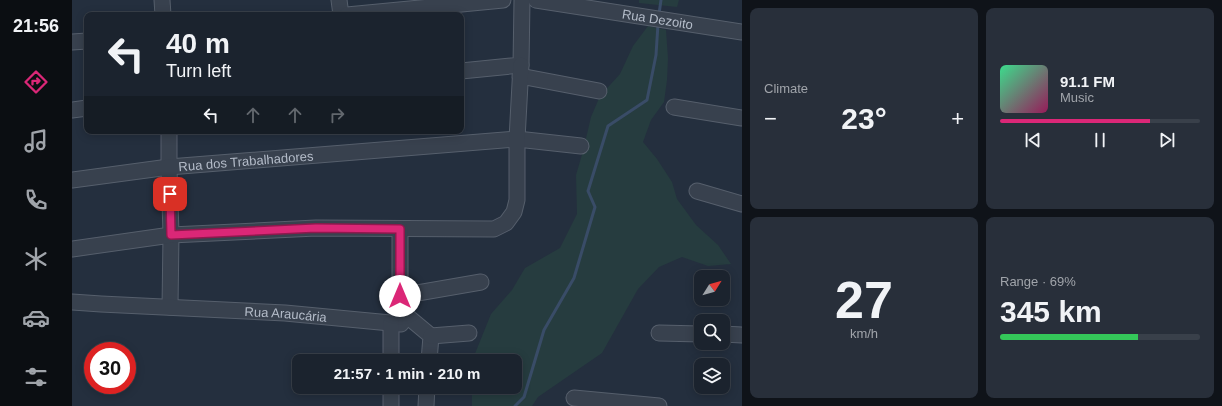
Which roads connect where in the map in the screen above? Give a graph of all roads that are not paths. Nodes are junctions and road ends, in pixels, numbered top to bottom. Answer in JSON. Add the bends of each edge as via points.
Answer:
{"nodes":[{"id":1,"x":162,"y":0,"type":"edge"},
{"id":2,"x":339,"y":0,"type":"edge"},
{"id":3,"x":503,"y":0,"type":"edge"},
{"id":4,"x":522,"y":0,"type":"edge"},
{"id":5,"x":536,"y":0,"type":"edge"},
{"id":6,"x":163,"y":12,"type":"edge"},
{"id":7,"x":341,"y":12,"type":"edge"},
{"id":8,"x":378,"y":12,"type":"edge"},
{"id":9,"x":737,"y":31,"type":"edge"},
{"id":10,"x":84,"y":41,"type":"edge"},
{"id":11,"x":72,"y":42,"type":"edge"},
{"id":12,"x":464,"y":71,"type":"edge"},
{"id":13,"x":520,"y":71,"type":"junction"},
{"id":14,"x":598,"y":91,"type":"dead end"},
{"id":15,"x":674,"y":107,"type":"dead end"},
{"id":16,"x":84,"y":108,"type":"edge"},
{"id":17,"x":72,"y":110,"type":"edge"},
{"id":18,"x":742,"y":118,"type":"edge"},
{"id":19,"x":169,"y":134,"type":"edge"},
{"id":20,"x":517,"y":139,"type":"junction"},
{"id":21,"x":581,"y":146,"type":"dead end"},
{"id":22,"x":169,"y":167,"type":"junction"},
{"id":23,"x":72,"y":180,"type":"edge"},
{"id":24,"x":697,"y":191,"type":"dead end"},
{"id":25,"x":742,"y":204,"type":"edge"},
{"id":26,"x":400,"y":229,"type":"junction"},
{"id":27,"x":171,"y":235,"type":"junction"},
{"id":28,"x":72,"y":249,"type":"edge"},
{"id":29,"x":480,"y":282,"type":"dead end"},
{"id":30,"x":400,"y":296,"type":"junction"},
{"id":31,"x":72,"y":302,"type":"edge"},
{"id":32,"x":170,"y":308,"type":"junction"},
{"id":33,"x":407,"y":316,"type":"junction"},
{"id":34,"x":391,"y":323,"type":"junction"},
{"id":35,"x":469,"y":333,"type":"dead end"},
{"id":36,"x":659,"y":333,"type":"dead end"},
{"id":37,"x":694,"y":334,"type":"edge"},
{"id":38,"x":730,"y":334,"type":"edge"},
{"id":39,"x":742,"y":335,"type":"edge"},
{"id":40,"x":431,"y":336,"type":"junction"},
{"id":41,"x":391,"y":354,"type":"edge"},
{"id":42,"x":430,"y":354,"type":"edge"},
{"id":43,"x":391,"y":394,"type":"edge"},
{"id":44,"x":427,"y":394,"type":"edge"},
{"id":45,"x":574,"y":398,"type":"dead end"},
{"id":46,"x":391,"y":406,"type":"edge"},
{"id":47,"x":426,"y":406,"type":"edge"},
{"id":48,"x":659,"y":406,"type":"edge"}],
"edges":[{"from":1,"to":6,"type":"street"},
{"from":2,"to":7,"type":"street"},
{"from":3,"to":8,"type":"street"},
{"from":4,"to":13,"type":"street"},
{"from":5,"to":9,"type":"street","name":"Rua Dezoito"},
{"from":10,"to":11,"type":"street"},
{"from":12,"to":13,"type":"street"},
{"from":13,"to":14,"type":"street"},
{"from":13,"to":20,"type":"street"},
{"from":15,"to":18,"type":"street"},
{"from":16,"to":17,"type":"street"},
{"from":19,"to":22,"type":"street"},
{"from":20,"to":21,"type":"street","name":"Rua dos Trabalhadores"},
{"from":20,"to":22,"type":"street","name":"Rua dos Trabalhadores"},
{"from":20,"to":26,"type":"street","via":[[517,200],[514,212],[506,223],[494,229]]},
{"from":22,"to":23,"type":"street","name":"Rua dos Trabalhadores"},
{"from":22,"to":27,"type":"street"},
{"from":24,"to":25,"type":"street"},
{"from":26,"to":27,"type":"street","via":[[316,228]]},
{"from":26,"to":30,"type":"street"},
{"from":27,"to":28,"type":"street"},
{"from":27,"to":32,"type":"street"},
{"from":29,"to":30,"type":"street"},
{"from":30,"to":33,"type":"street"},
{"from":31,"to":32,"type":"street","name":"Rua Araucária"},
{"from":32,"to":34,"type":"street","name":"Rua Araucária","via":[[286,313]]},
{"from":33,"to":34,"type":"street","name":"Rua Araucária","via":[[401,324]]},
{"from":33,"to":40,"type":"street"},
{"from":34,"to":41,"type":"street"},
{"from":35,"to":40,"type":"street"},
{"from":36,"to":37,"type":"street"},
{"from":38,"to":39,"type":"street"},
{"from":40,"to":42,"type":"street"},
{"from":43,"to":46,"type":"street"},
{"from":44,"to":47,"type":"street"},
{"from":45,"to":48,"type":"street"}]}
